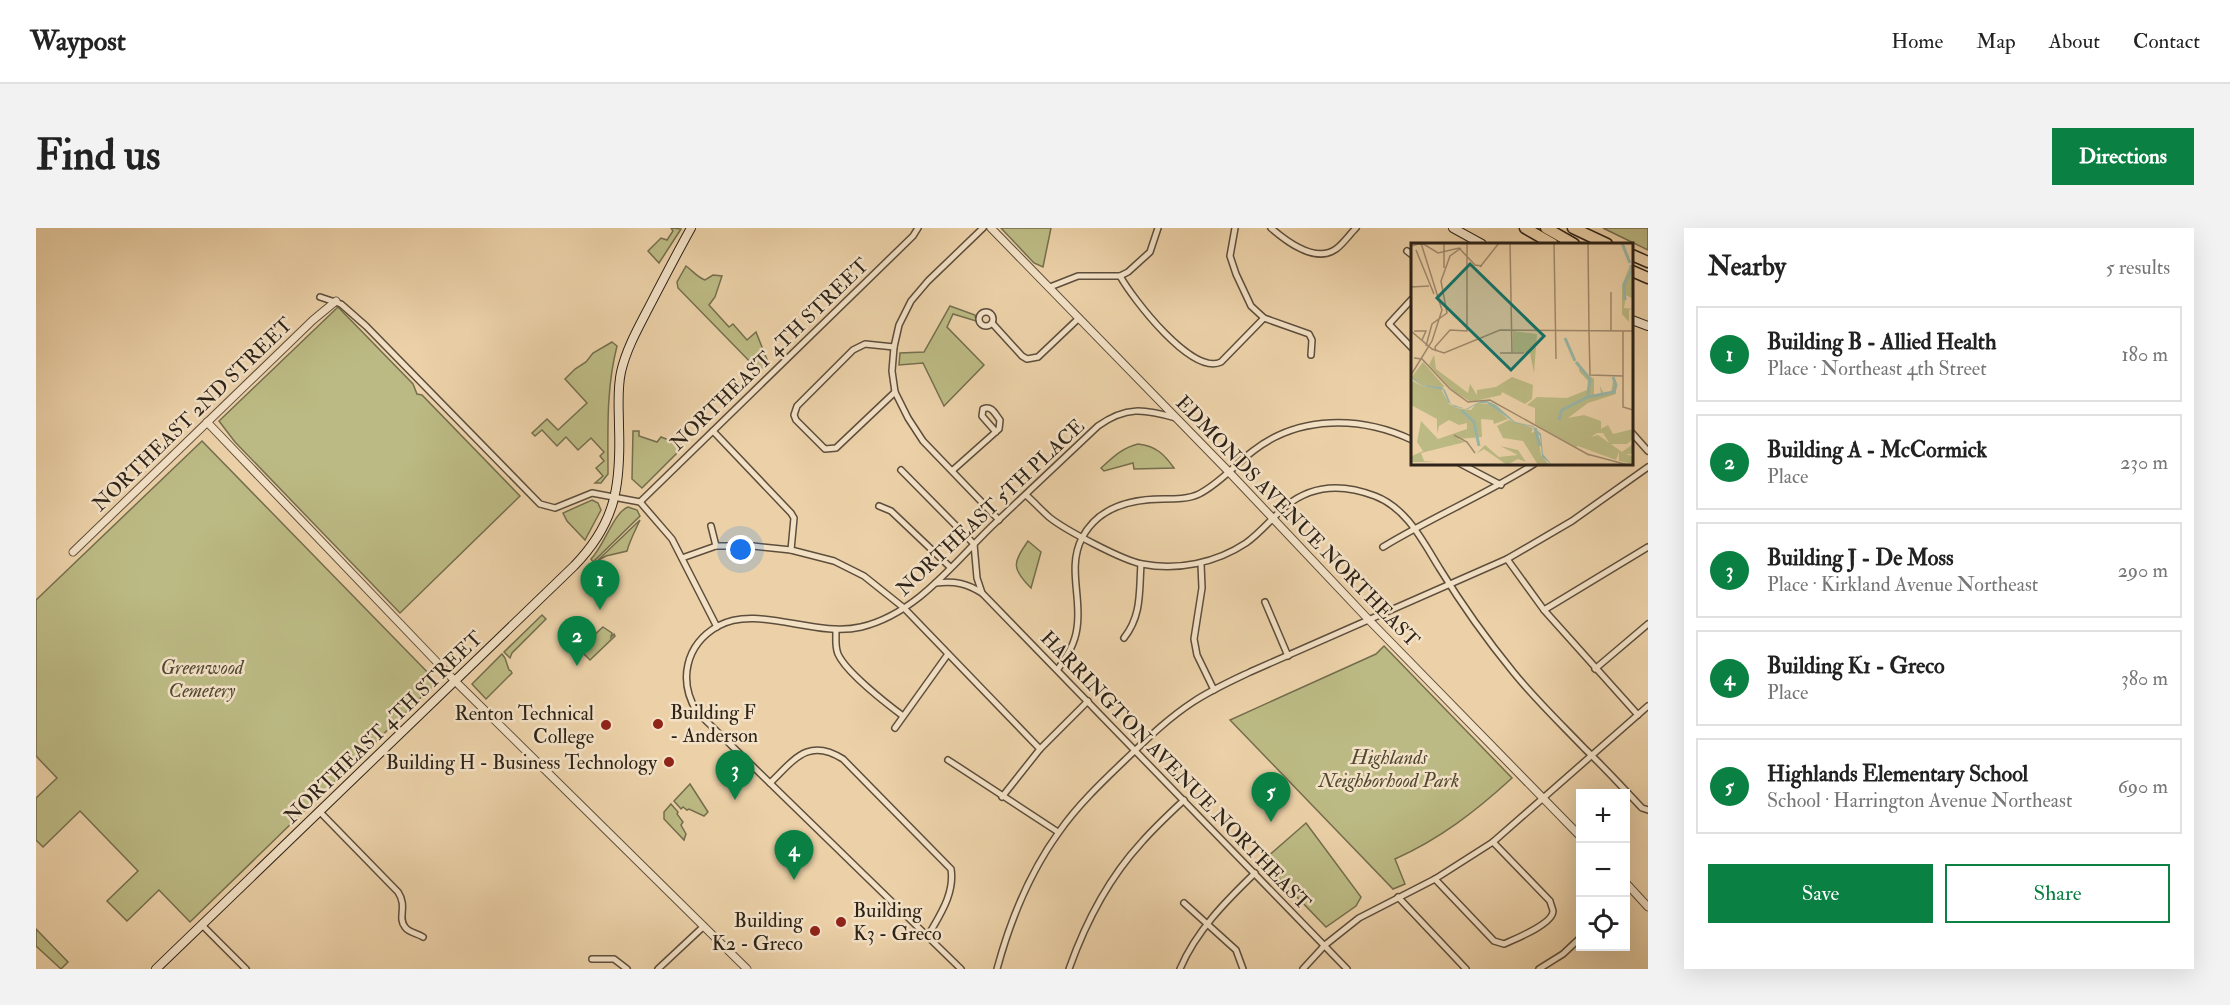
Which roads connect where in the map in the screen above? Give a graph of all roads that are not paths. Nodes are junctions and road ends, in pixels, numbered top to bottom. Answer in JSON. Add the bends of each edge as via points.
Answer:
{"nodes":[{"id":1,"x":691,"y":228,"type":"edge"},
{"id":2,"x":918,"y":228,"type":"edge"},
{"id":3,"x":983,"y":228,"type":"edge"},
{"id":4,"x":991,"y":228,"type":"edge"},
{"id":5,"x":1158,"y":228,"type":"edge"},
{"id":6,"x":1235,"y":228,"type":"edge"},
{"id":7,"x":1271,"y":228,"type":"edge"},
{"id":8,"x":1356,"y":228,"type":"edge"},
{"id":9,"x":1453,"y":228,"type":"edge"},
{"id":10,"x":1525,"y":228,"type":"edge"},
{"id":11,"x":1546,"y":228,"type":"edge"},
{"id":12,"x":1573,"y":228,"type":"edge"},
{"id":13,"x":1586,"y":228,"type":"edge"},
{"id":14,"x":1480,"y":243,"type":"edge"},
{"id":15,"x":1551,"y":243,"type":"edge"},
{"id":16,"x":1572,"y":243,"type":"edge"},
{"id":17,"x":1605,"y":243,"type":"edge"},
{"id":18,"x":1614,"y":243,"type":"edge"},
{"id":19,"x":1633,"y":272,"type":"edge"},
{"id":20,"x":1120,"y":276,"type":"junction"},
{"id":21,"x":1648,"y":278,"type":"edge"},
{"id":22,"x":1633,"y":279,"type":"edge"},
{"id":23,"x":1648,"y":285,"type":"edge"},
{"id":24,"x":1050,"y":287,"type":"junction"},
{"id":25,"x":320,"y":297,"type":"dead end"},
{"id":26,"x":336,"y":301,"type":"junction"},
{"id":27,"x":1411,"y":301,"type":"edge"},
{"id":28,"x":1079,"y":318,"type":"junction"},
{"id":29,"x":1264,"y":318,"type":"junction"},
{"id":30,"x":1633,"y":320,"type":"edge"},
{"id":31,"x":992,"y":324,"type":"dead end"},
{"id":32,"x":1648,"y":326,"type":"edge"},
{"id":33,"x":1411,"y":346,"type":"edge"},
{"id":34,"x":894,"y":347,"type":"junction"},
{"id":35,"x":1311,"y":355,"type":"dead end"},
{"id":36,"x":895,"y":392,"type":"junction"},
{"id":37,"x":1176,"y":418,"type":"junction"},
{"id":38,"x":207,"y":422,"type":"junction"},
{"id":39,"x":713,"y":431,"type":"junction"},
{"id":40,"x":996,"y":432,"type":"dead end"},
{"id":41,"x":1633,"y":434,"type":"edge"},
{"id":42,"x":1411,"y":439,"type":"edge"},
{"id":43,"x":1648,"y":451,"type":"edge"},
{"id":44,"x":1463,"y":465,"type":"edge"},
{"id":45,"x":1532,"y":465,"type":"edge"},
{"id":46,"x":1648,"y":467,"type":"edge"},
{"id":47,"x":901,"y":470,"type":"dead end"},
{"id":48,"x":953,"y":470,"type":"junction"},
{"id":49,"x":1229,"y":472,"type":"junction"},
{"id":50,"x":1500,"y":485,"type":"junction"},
{"id":51,"x":1026,"y":495,"type":"junction"},
{"id":52,"x":615,"y":496,"type":"junction"},
{"id":53,"x":640,"y":502,"type":"junction"},
{"id":54,"x":879,"y":506,"type":"dead end"},
{"id":55,"x":1273,"y":519,"type":"junction"},
{"id":56,"x":999,"y":520,"type":"junction"},
{"id":57,"x":711,"y":526,"type":"dead end"},
{"id":58,"x":1414,"y":528,"type":"junction"},
{"id":59,"x":1082,"y":537,"type":"junction"},
{"id":60,"x":974,"y":544,"type":"junction"},
{"id":61,"x":716,"y":546,"type":"junction"},
{"id":62,"x":1383,"y":547,"type":"dead end"},
{"id":63,"x":1648,"y":547,"type":"edge"},
{"id":64,"x":792,"y":550,"type":"junction"},
{"id":65,"x":73,"y":552,"type":"dead end"},
{"id":66,"x":682,"y":558,"type":"junction"},
{"id":67,"x":1507,"y":559,"type":"junction"},
{"id":68,"x":1141,"y":564,"type":"junction"},
{"id":69,"x":1202,"y":564,"type":"junction"},
{"id":70,"x":950,"y":567,"type":"junction"},
{"id":71,"x":935,"y":583,"type":"junction"},
{"id":72,"x":1450,"y":584,"type":"junction"},
{"id":73,"x":982,"y":593,"type":"junction"},
{"id":74,"x":1265,"y":603,"type":"dead end"},
{"id":75,"x":904,"y":608,"type":"junction"},
{"id":76,"x":1544,"y":610,"type":"junction"},
{"id":77,"x":1368,"y":619,"type":"junction"},
{"id":78,"x":1648,"y":624,"type":"edge"},
{"id":79,"x":717,"y":627,"type":"junction"},
{"id":80,"x":836,"y":631,"type":"junction"},
{"id":81,"x":1124,"y":638,"type":"dead end"},
{"id":82,"x":948,"y":654,"type":"junction"},
{"id":83,"x":1288,"y":656,"type":"junction"},
{"id":84,"x":1058,"y":669,"type":"junction"},
{"id":85,"x":1595,"y":669,"type":"junction"},
{"id":86,"x":455,"y":681,"type":"junction"},
{"id":87,"x":1214,"y":690,"type":"junction"},
{"id":88,"x":1088,"y":701,"type":"junction"},
{"id":89,"x":1648,"y":706,"type":"edge"},
{"id":90,"x":1638,"y":715,"type":"junction"},
{"id":91,"x":903,"y":716,"type":"junction"},
{"id":92,"x":895,"y":728,"type":"dead end"},
{"id":93,"x":1040,"y":749,"type":"junction"},
{"id":94,"x":1135,"y":750,"type":"junction"},
{"id":95,"x":1592,"y":755,"type":"junction"},
{"id":96,"x":948,"y":760,"type":"dead end"},
{"id":97,"x":770,"y":783,"type":"junction"},
{"id":98,"x":1002,"y":797,"type":"junction"},
{"id":99,"x":1543,"y":797,"type":"junction"},
{"id":100,"x":1184,"y":800,"type":"junction"},
{"id":101,"x":1648,"y":810,"type":"edge"},
{"id":102,"x":320,"y":811,"type":"junction"},
{"id":103,"x":1576,"y":831,"type":"edge"},
{"id":104,"x":1059,"y":832,"type":"junction"},
{"id":105,"x":1493,"y":842,"type":"junction"},
{"id":106,"x":1255,"y":873,"type":"junction"},
{"id":107,"x":1436,"y":879,"type":"junction"},
{"id":108,"x":1630,"y":888,"type":"edge"},
{"id":109,"x":1632,"y":890,"type":"joint"},
{"id":110,"x":1398,"y":897,"type":"junction"},
{"id":111,"x":1184,"y":903,"type":"dead end"},
{"id":112,"x":1648,"y":907,"type":"edge"},
{"id":113,"x":1208,"y":923,"type":"junction"},
{"id":114,"x":202,"y":924,"type":"junction"},
{"id":115,"x":704,"y":926,"type":"junction"},
{"id":116,"x":928,"y":936,"type":"junction"},
{"id":117,"x":423,"y":937,"type":"dead end"},
{"id":118,"x":1576,"y":942,"type":"edge"},
{"id":119,"x":1325,"y":945,"type":"junction"},
{"id":120,"x":592,"y":959,"type":"dead end"},
{"id":121,"x":156,"y":969,"type":"edge"},
{"id":122,"x":246,"y":969,"type":"edge"},
{"id":123,"x":627,"y":969,"type":"edge"},
{"id":124,"x":658,"y":969,"type":"edge"},
{"id":125,"x":747,"y":969,"type":"edge"},
{"id":126,"x":962,"y":969,"type":"edge"},
{"id":127,"x":997,"y":969,"type":"edge"},
{"id":128,"x":1069,"y":969,"type":"edge"},
{"id":129,"x":1180,"y":969,"type":"edge"},
{"id":130,"x":1243,"y":969,"type":"edge"},
{"id":131,"x":1303,"y":969,"type":"edge"},
{"id":132,"x":1347,"y":969,"type":"edge"},
{"id":133,"x":1466,"y":969,"type":"edge"},
{"id":134,"x":1539,"y":969,"type":"edge"}],
"edges":[{"from":1,"to":52,"type":"main road","name":"NORTHEAST 4TH STREET","via":[[628,349],[620,374],[620,469]]},
{"from":2,"to":39,"type":"street","name":"NORTHEAST 4TH STREET"},
{"from":3,"to":34,"type":"street","via":[[920,288],[899,325]]},
{"from":4,"to":24,"type":"street","name":"EDMONDS AVENUE NORTHEAST"},
{"from":5,"to":20,"type":"street","via":[[1150,252]]},
{"from":6,"to":29,"type":"street","via":[[1230,256],[1251,306]]},
{"from":7,"to":8,"type":"street","via":[[1319,254],[1337,249]]},
{"from":9,"to":14,"type":"main road"},
{"from":10,"to":15,"type":"highway"},
{"from":11,"to":16,"type":"highway"},
{"from":12,"to":17,"type":"highway"},
{"from":13,"to":18,"type":"highway"},
{"from":19,"to":21,"type":"highway"},
{"from":20,"to":24,"type":"street","via":[[1078,276]]},
{"from":20,"to":29,"type":"street","via":[[1158,327],[1203,363],[1221,362]]},
{"from":22,"to":23,"type":"highway"},
{"from":24,"to":28,"type":"street","name":"EDMONDS AVENUE NORTHEAST"},
{"from":25,"to":26,"type":"street"},
{"from":26,"to":38,"type":"street","name":"NORTHEAST 2ND STREET"},
{"from":26,"to":52,"type":"street","via":[[366,326],[540,504],[555,508],[592,493]]},
{"from":27,"to":33,"type":"street","via":[[1389,324]]},
{"from":28,"to":31,"type":"street","via":[[1038,357],[1032,358],[1022,356]]},
{"from":28,"to":37,"type":"street","name":"EDMONDS AVENUE NORTHEAST"},
{"from":29,"to":35,"type":"street","via":[[1309,334]]},
{"from":30,"to":32,"type":"main road"},
{"from":34,"to":36,"type":"street"},
{"from":34,"to":36,"type":"street","via":[[865,344],[854,350],[797,406],[794,415],[825,449],[836,448]]},
{"from":36,"to":48,"type":"street","via":[[923,441]]},
{"from":37,"to":49,"type":"street","name":"EDMONDS AVENUE NORTHEAST"},
{"from":37,"to":51,"type":"street","name":"NORTHEAST 5TH PLACE","via":[[1134,410],[1111,417]]},
{"from":38,"to":65,"type":"street","name":"NORTHEAST 2ND STREET"},
{"from":38,"to":86,"type":"street"},
{"from":39,"to":53,"type":"street","name":"NORTHEAST 4TH STREET"},
{"from":39,"to":64,"type":"street","via":[[791,513]]},
{"from":40,"to":48,"type":"street"},
{"from":41,"to":43,"type":"street"},
{"from":42,"to":49,"type":"street","via":[[1371,424],[1310,425],[1274,438]]},
{"from":44,"to":50,"type":"street"},
{"from":45,"to":50,"type":"street"},
{"from":46,"to":67,"type":"street","via":[[1572,521]]},
{"from":47,"to":60,"type":"street"},
{"from":48,"to":56,"type":"street"},
{"from":49,"to":55,"type":"street","name":"EDMONDS AVENUE NORTHEAST"},
{"from":49,"to":59,"type":"street","via":[[1198,495],[1138,499],[1118,506],[1098,519]]},
{"from":50,"to":58,"type":"street"},
{"from":51,"to":56,"type":"street","name":"NORTHEAST 5TH PLACE"},
{"from":51,"to":59,"type":"street","via":[[1049,517]]},
{"from":52,"to":53,"type":"street"},
{"from":52,"to":86,"type":"main road","name":"NORTHEAST 4TH STREET","via":[[606,525],[584,556]]},
{"from":53,"to":66,"type":"street","via":[[660,522]]},
{"from":54,"to":70,"type":"street","via":[[891,511]]},
{"from":55,"to":58,"type":"street","via":[[1308,492],[1330,487],[1355,489],[1389,502]]},
{"from":55,"to":69,"type":"street","via":[[1246,543]]},
{"from":55,"to":77,"type":"street","name":"EDMONDS AVENUE NORTHEAST"},
{"from":56,"to":60,"type":"street","name":"NORTHEAST 5TH PLACE"},
{"from":57,"to":61,"type":"street"},
{"from":58,"to":62,"type":"street"},
{"from":58,"to":72,"type":"street"},
{"from":59,"to":68,"type":"street"},
{"from":59,"to":84,"type":"street","via":[[1075,565],[1078,627]]},
{"from":60,"to":70,"type":"street","name":"NORTHEAST 5TH PLACE"},
{"from":60,"to":73,"type":"street"},
{"from":61,"to":64,"type":"street"},
{"from":61,"to":66,"type":"street"},
{"from":63,"to":76,"type":"street"},
{"from":64,"to":75,"type":"street","via":[[848,567]]},
{"from":66,"to":79,"type":"street"},
{"from":67,"to":72,"type":"street"},
{"from":67,"to":76,"type":"street"},
{"from":68,"to":69,"type":"street"},
{"from":68,"to":81,"type":"street","via":[[1139,607],[1134,625]]},
{"from":69,"to":87,"type":"street","via":[[1203,588],[1194,639],[1197,655]]},
{"from":70,"to":71,"type":"street","name":"NORTHEAST 5TH PLACE"},
{"from":71,"to":73,"type":"street","name":"HARRINGTON AVENUE NORTHEAST","via":[[959,582]]},
{"from":71,"to":75,"type":"street","name":"NORTHEAST 5TH PLACE"},
{"from":72,"to":77,"type":"street"},
{"from":72,"to":95,"type":"street","via":[[1513,672]]},
{"from":73,"to":84,"type":"street","name":"HARRINGTON AVENUE NORTHEAST"},
{"from":74,"to":83,"type":"street"},
{"from":75,"to":80,"type":"street","name":"NORTHEAST 5TH PLACE","via":[[880,621]]},
{"from":75,"to":82,"type":"street"},
{"from":76,"to":85,"type":"street"},
{"from":77,"to":83,"type":"street"},
{"from":77,"to":99,"type":"street","name":"EDMONDS AVENUE NORTHEAST"},
{"from":78,"to":85,"type":"street"},
{"from":79,"to":80,"type":"street","name":"NORTHEAST 5TH PLACE","via":[[748,618]]},
{"from":79,"to":97,"type":"street","via":[[704,636],[688,660],[685,675],[691,702]]},
{"from":80,"to":91,"type":"street","via":[[836,649],[844,664]]},
{"from":82,"to":91,"type":"street"},
{"from":82,"to":93,"type":"street"},
{"from":83,"to":87,"type":"street"},
{"from":84,"to":88,"type":"street","name":"HARRINGTON AVENUE NORTHEAST"},
{"from":85,"to":90,"type":"street"},
{"from":86,"to":102,"type":"main road","name":"NORTHEAST 4TH STREET"},
{"from":86,"to":115,"type":"street"},
{"from":87,"to":94,"type":"street","via":[[1177,713]]},
{"from":88,"to":93,"type":"street"},
{"from":88,"to":94,"type":"street","name":"HARRINGTON AVENUE NORTHEAST"},
{"from":89,"to":90,"type":"street"},
{"from":90,"to":95,"type":"street"},
{"from":91,"to":92,"type":"street"},
{"from":93,"to":98,"type":"street"},
{"from":94,"to":100,"type":"street","name":"HARRINGTON AVENUE NORTHEAST"},
{"from":94,"to":104,"type":"street"},
{"from":95,"to":99,"type":"street"},
{"from":95,"to":101,"type":"street"},
{"from":96,"to":98,"type":"street"},
{"from":97,"to":116,"type":"street"},
{"from":97,"to":116,"type":"street","via":[[808,751],[831,751],[843,759],[951,869],[953,881],[946,902]]},
{"from":98,"to":104,"type":"street"},
{"from":99,"to":103,"type":"street","name":"EDMONDS AVENUE NORTHEAST"},
{"from":99,"to":105,"type":"street"},
{"from":100,"to":106,"type":"street","name":"HARRINGTON AVENUE NORTHEAST"},
{"from":100,"to":128,"type":"street","via":[[1121,868],[1098,904]]},
{"from":102,"to":114,"type":"main road","name":"NORTHEAST 4TH STREET"},
{"from":102,"to":117,"type":"street","via":[[398,892],[403,900],[405,928]]},
{"from":104,"to":127,"type":"street","via":[[1018,907]]},
{"from":105,"to":107,"type":"street"},
{"from":105,"to":107,"type":"street","via":[[1550,901],[1551,919],[1504,944],[1494,941]]},
{"from":106,"to":113,"type":"street"},
{"from":106,"to":119,"type":"street","name":"HARRINGTON AVENUE NORTHEAST"},
{"from":107,"to":110,"type":"street"},
{"from":108,"to":109,"type":"street"},
{"from":109,"to":112,"type":"street"},
{"from":110,"to":119,"type":"street","via":[[1359,918]]},
{"from":110,"to":133,"type":"street"},
{"from":111,"to":113,"type":"street"},
{"from":113,"to":129,"type":"street"},
{"from":113,"to":130,"type":"street","via":[[1236,950]]},
{"from":114,"to":121,"type":"main road","name":"NORTHEAST 4TH STREET"},
{"from":114,"to":122,"type":"street"},
{"from":115,"to":124,"type":"street"},
{"from":115,"to":125,"type":"street"},
{"from":116,"to":126,"type":"street"},
{"from":118,"to":134,"type":"street"},
{"from":119,"to":131,"type":"street"},
{"from":119,"to":132,"type":"street","name":"HARRINGTON AVENUE NORTHEAST"},
{"from":120,"to":123,"type":"street","via":[[614,959]]}]}
